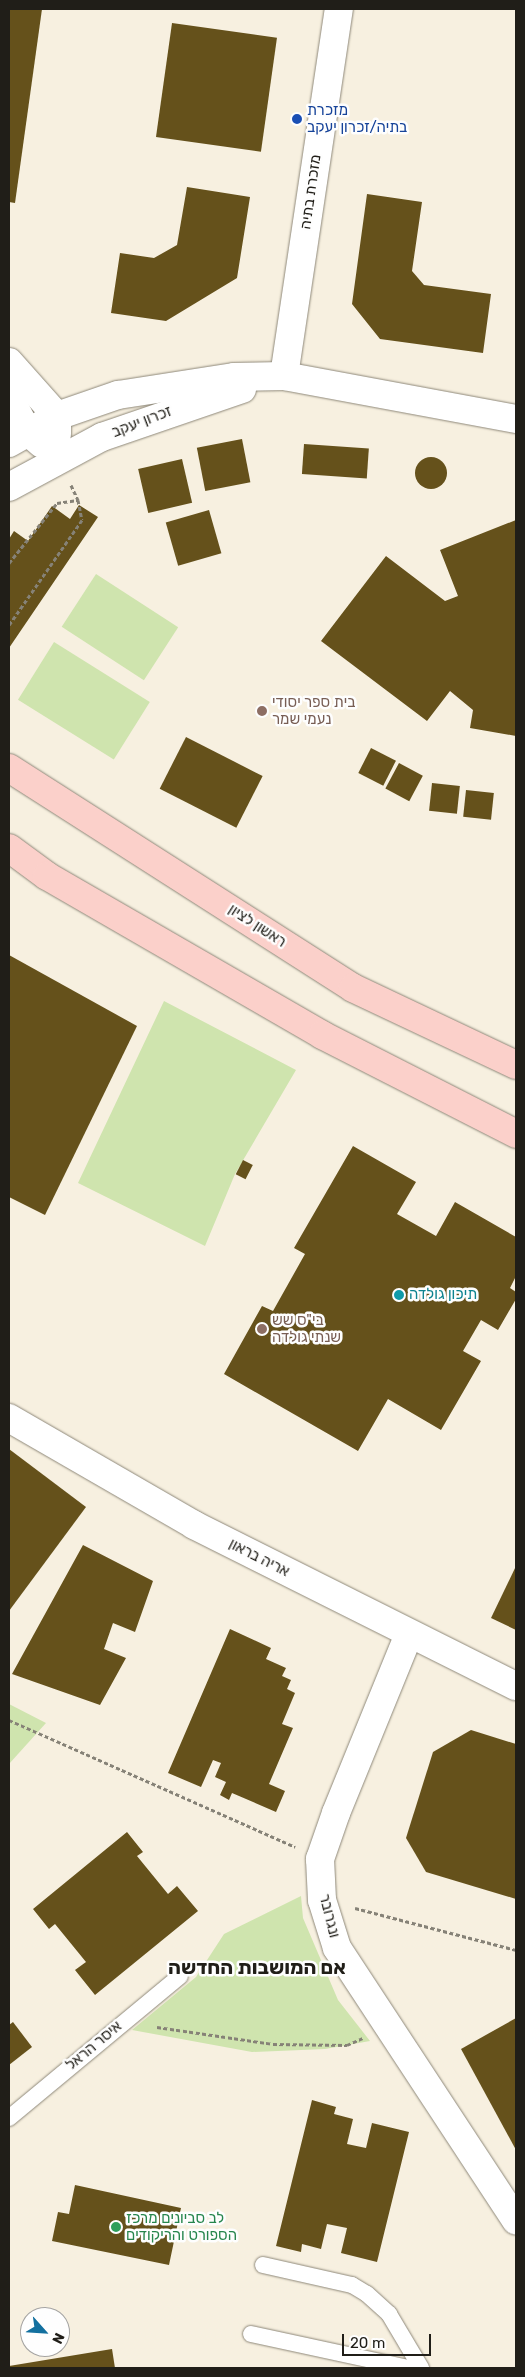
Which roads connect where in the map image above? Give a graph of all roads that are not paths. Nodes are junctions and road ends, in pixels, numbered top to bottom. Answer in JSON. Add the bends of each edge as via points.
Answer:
{"nodes":[{"id":1,"x":339,"y":9,"type":"edge"},
{"id":2,"x":9,"y":362,"type":"edge"},
{"id":3,"x":284,"y":376,"type":"junction"},
{"id":4,"x":9,"y":397,"type":"edge"},
{"id":5,"x":57,"y":416,"type":"junction"},
{"id":6,"x":516,"y":419,"type":"edge"},
{"id":7,"x":18,"y":438,"type":"edge"},
{"id":8,"x":58,"y":458,"type":"junction"},
{"id":9,"x":9,"y":486,"type":"edge"},
{"id":10,"x":9,"y":768,"type":"edge"},
{"id":11,"x":9,"y":848,"type":"edge"},
{"id":12,"x":516,"y":1065,"type":"edge"},
{"id":13,"x":516,"y":1134,"type":"edge"},
{"id":14,"x":9,"y":1418,"type":"edge"},
{"id":15,"x":409,"y":1634,"type":"junction"},
{"id":16,"x":516,"y":1686,"type":"edge"},
{"id":17,"x":180,"y":1976,"type":"dead end"},
{"id":18,"x":9,"y":2118,"type":"edge"},
{"id":19,"x":516,"y":2221,"type":"edge"},
{"id":20,"x":263,"y":2266,"type":"dead end"},
{"id":21,"x":251,"y":2334,"type":"dead end"},
{"id":22,"x":408,"y":2368,"type":"edge"},
{"id":23,"x":421,"y":2368,"type":"edge"}],
"edges":[{"from":1,"to":3,"type":"street","name":"מזכרת בתיה"},
{"from":2,"to":5,"type":"street"},
{"from":3,"to":5,"type":"street","name":"זכרון יעקב","via":[[234,377],[171,384],[118,395]]},
{"from":3,"to":6,"type":"street","name":"זכרון יעקב"},
{"from":3,"to":8,"type":"street","name":"זכרון יעקב","via":[[167,412]]},
{"from":4,"to":7,"type":"street"},
{"from":5,"to":7,"type":"street","name":"זכרון יעקב"},
{"from":5,"to":8,"type":"street"},
{"from":7,"to":8,"type":"street"},
{"from":8,"to":9,"type":"street","name":"זכרון יעקב"},
{"from":10,"to":12,"type":"main road","name":"ראשון לציון","via":[[353,988]]},
{"from":11,"to":13,"type":"main road","via":[[47,876],[322,1035]]},
{"from":14,"to":15,"type":"street","name":"אריה בראון","via":[[194,1525]]},
{"from":15,"to":16,"type":"street","name":"אריה בראון"},
{"from":15,"to":19,"type":"street","name":"ונגרובר","via":[[320,1859],[322,1900],[337,1948]]},
{"from":17,"to":18,"type":"lane","name":"איסר הראל"},
{"from":20,"to":23,"type":"lane","via":[[352,2285],[367,2294],[389,2314]]},
{"from":21,"to":22,"type":"lane"}]}
